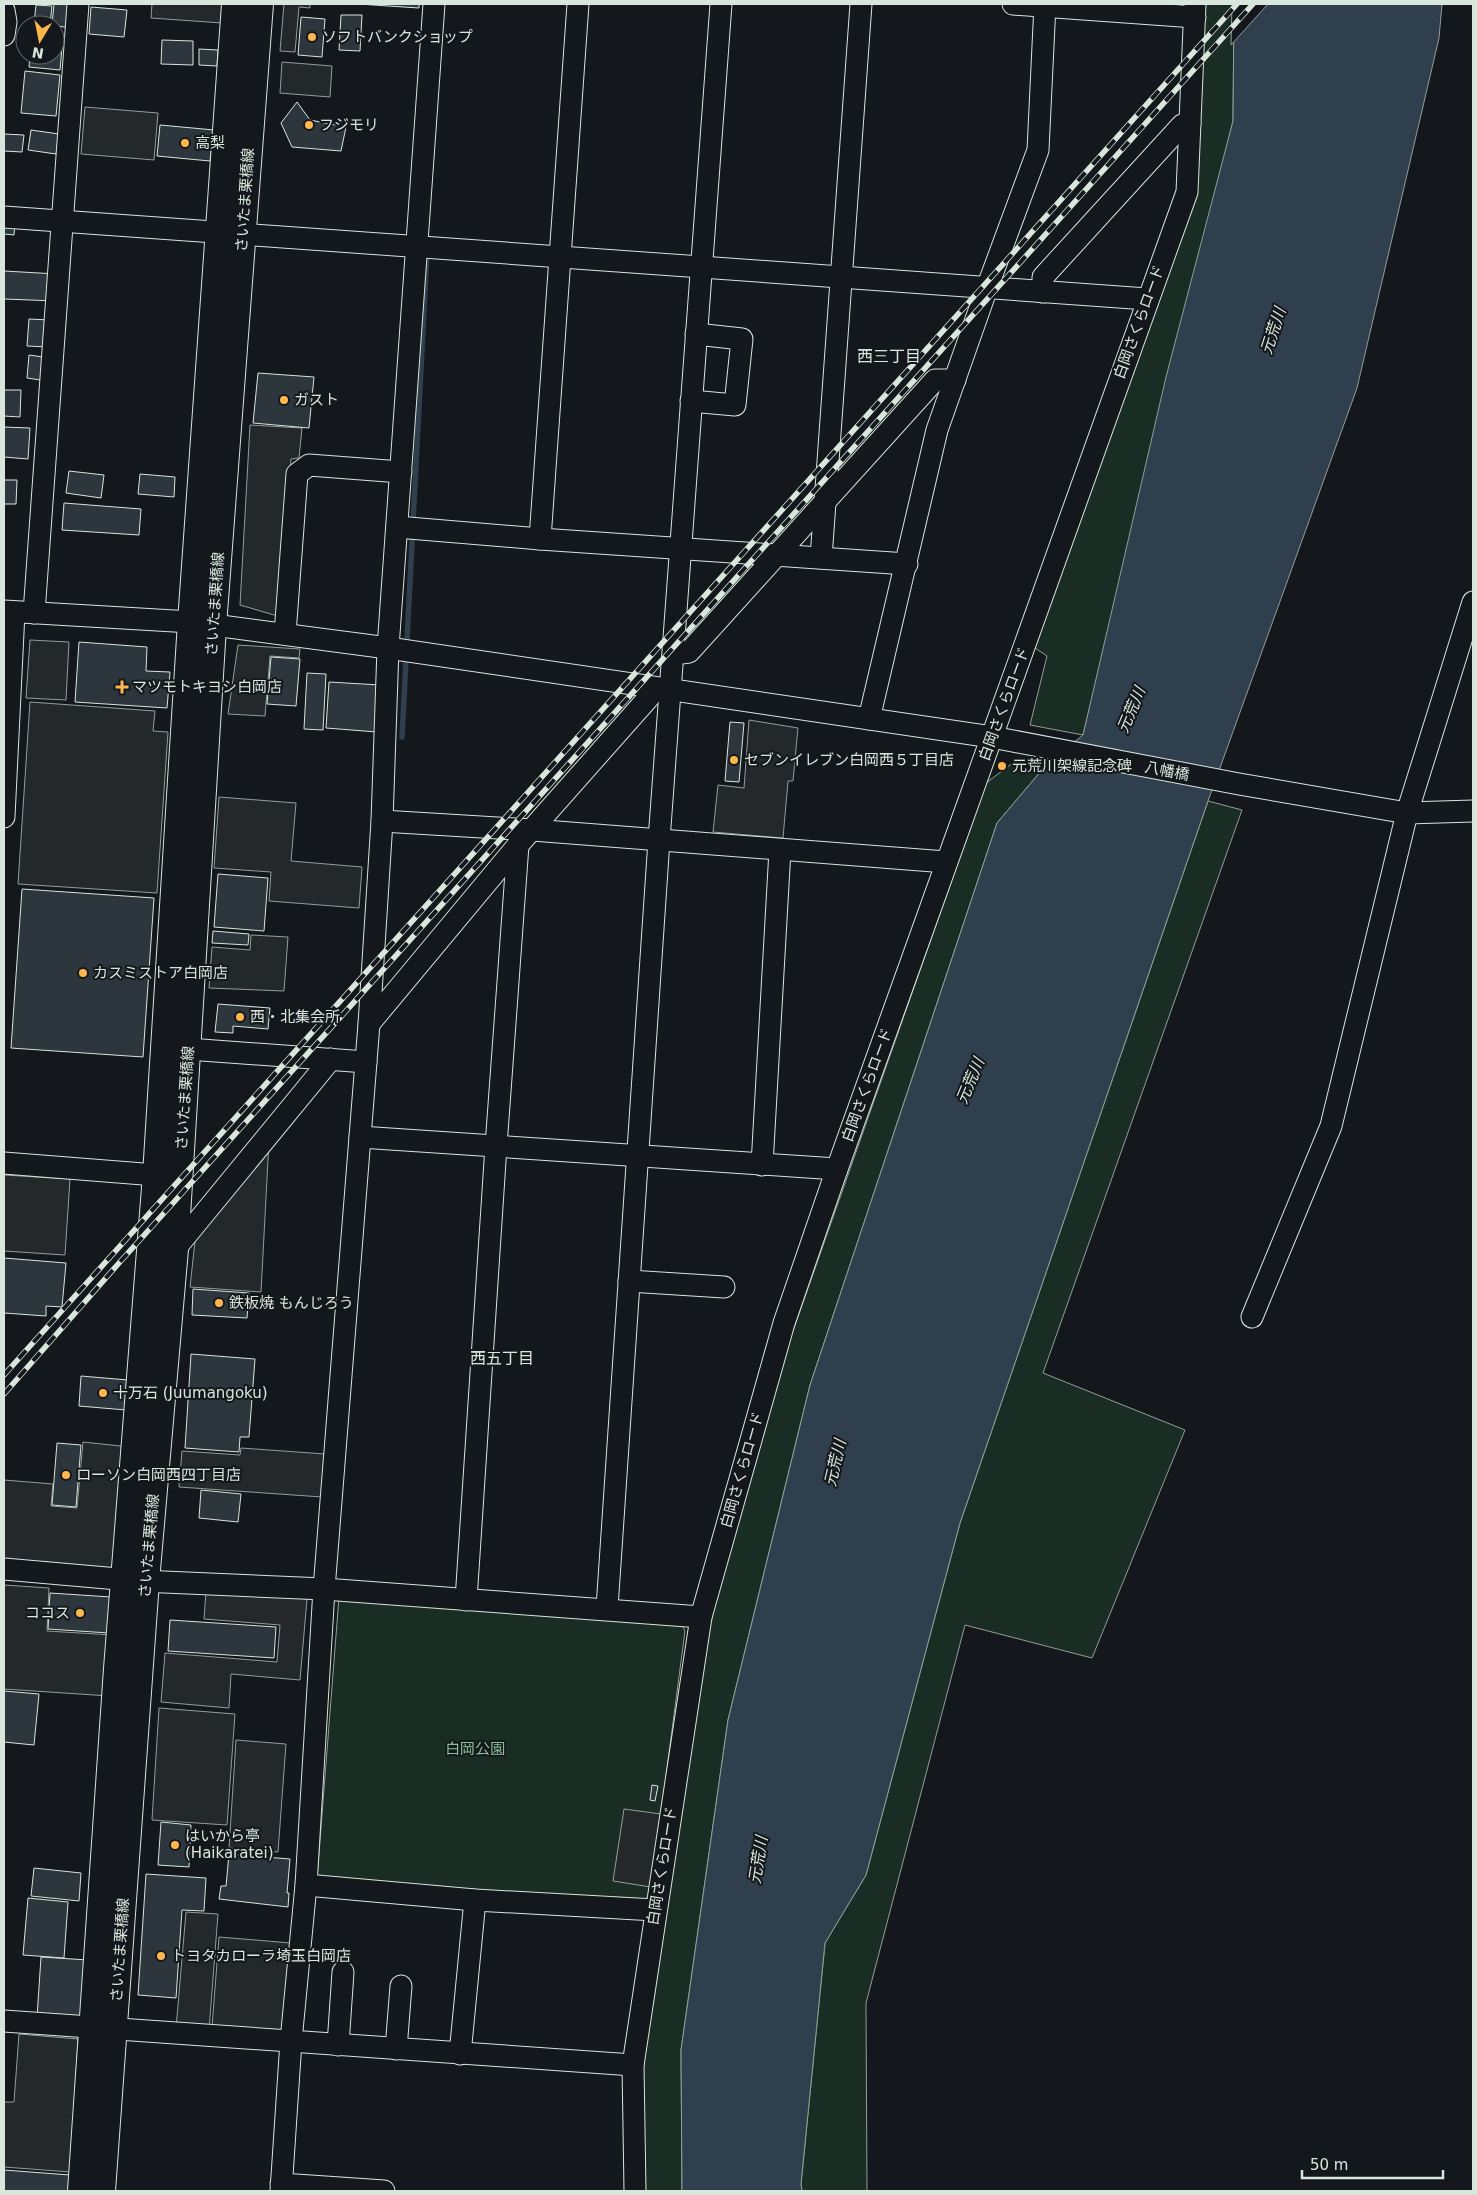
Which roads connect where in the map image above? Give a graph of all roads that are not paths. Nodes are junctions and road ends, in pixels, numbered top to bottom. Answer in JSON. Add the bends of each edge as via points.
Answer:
{"nodes":[{"id":1,"x":78,"y":4,"type":"edge"},
{"id":2,"x":235,"y":4,"type":"edge"},
{"id":3,"x":260,"y":4,"type":"edge"},
{"id":4,"x":434,"y":4,"type":"edge"},
{"id":5,"x":578,"y":4,"type":"edge"},
{"id":6,"x":721,"y":4,"type":"edge"},
{"id":7,"x":861,"y":4,"type":"edge"},
{"id":8,"x":1013,"y":4,"type":"edge"},
{"id":9,"x":1045,"y":5,"type":"edge"},
{"id":10,"x":4,"y":10,"type":"edge"},
{"id":11,"x":1195,"y":11,"type":"edge"},
{"id":12,"x":4,"y":35,"type":"edge"},
{"id":13,"x":1190,"y":123,"type":"junction"},
{"id":14,"x":4,"y":217,"type":"edge"},
{"id":15,"x":62,"y":222,"type":"junction"},
{"id":16,"x":231,"y":233,"type":"junction"},
{"id":17,"x":417,"y":246,"type":"junction"},
{"id":18,"x":560,"y":257,"type":"junction"},
{"id":19,"x":701,"y":267,"type":"junction"},
{"id":20,"x":842,"y":277,"type":"junction"},
{"id":21,"x":987,"y":288,"type":"junction"},
{"id":22,"x":1043,"y":292,"type":"junction"},
{"id":23,"x":1148,"y":299,"type":"junction"},
{"id":24,"x":696,"y":334,"type":"junction"},
{"id":25,"x":955,"y":380,"type":"junction"},
{"id":26,"x":691,"y":401,"type":"junction"},
{"id":27,"x":401,"y":472,"type":"junction"},
{"id":28,"x":826,"y":501,"type":"junction"},
{"id":29,"x":397,"y":527,"type":"junction"},
{"id":30,"x":540,"y":539,"type":"junction"},
{"id":31,"x":681,"y":548,"type":"junction"},
{"id":32,"x":777,"y":555,"type":"junction"},
{"id":33,"x":822,"y":558,"type":"junction"},
{"id":34,"x":907,"y":564,"type":"junction"},
{"id":35,"x":1473,"y":602,"type":"edge"},
{"id":36,"x":17,"y":612,"type":"edge"},
{"id":37,"x":202,"y":624,"type":"junction"},
{"id":38,"x":285,"y":634,"type":"junction"},
{"id":39,"x":388,"y":648,"type":"junction"},
{"id":40,"x":674,"y":654,"type":"junction"},
{"id":41,"x":661,"y":689,"type":"junction"},
{"id":42,"x":869,"y":719,"type":"junction"},
{"id":43,"x":992,"y":737,"type":"junction"},
{"id":44,"x":1473,"y":811,"type":"edge"},
{"id":45,"x":1407,"y":813,"type":"junction"},
{"id":46,"x":4,"y":817,"type":"edge"},
{"id":47,"x":382,"y":821,"type":"junction"},
{"id":48,"x":525,"y":838,"type":"junction"},
{"id":49,"x":659,"y":840,"type":"junction"},
{"id":50,"x":780,"y":850,"type":"junction"},
{"id":51,"x":946,"y":862,"type":"junction"},
{"id":52,"x":369,"y":1024,"type":"junction"},
{"id":53,"x":188,"y":1049,"type":"junction"},
{"id":54,"x":331,"y":1059,"type":"junction"},
{"id":55,"x":366,"y":1062,"type":"junction"},
{"id":56,"x":360,"y":1137,"type":"junction"},
{"id":57,"x":496,"y":1146,"type":"junction"},
{"id":58,"x":637,"y":1157,"type":"junction"},
{"id":59,"x":4,"y":1162,"type":"edge"},
{"id":60,"x":762,"y":1165,"type":"junction"},
{"id":61,"x":837,"y":1169,"type":"junction"},
{"id":62,"x":156,"y":1175,"type":"junction"},
{"id":63,"x":175,"y":1249,"type":"junction"},
{"id":64,"x":629,"y":1281,"type":"junction"},
{"id":65,"x":724,"y":1287,"type":"dead end"},
{"id":66,"x":1252,"y":1317,"type":"dead end"},
{"id":67,"x":4,"y":1569,"type":"edge"},
{"id":68,"x":135,"y":1580,"type":"junction"},
{"id":69,"x":324,"y":1589,"type":"junction"},
{"id":70,"x":466,"y":1600,"type":"junction"},
{"id":71,"x":607,"y":1608,"type":"junction"},
{"id":72,"x":701,"y":1616,"type":"junction"},
{"id":73,"x":306,"y":1885,"type":"junction"},
{"id":74,"x":475,"y":1900,"type":"junction"},
{"id":75,"x":656,"y":1910,"type":"junction"},
{"id":76,"x":343,"y":1972,"type":"dead end"},
{"id":77,"x":401,"y":1986,"type":"dead end"},
{"id":78,"x":4,"y":2021,"type":"edge"},
{"id":79,"x":104,"y":2029,"type":"junction"},
{"id":80,"x":291,"y":2041,"type":"junction"},
{"id":81,"x":338,"y":2045,"type":"junction"},
{"id":82,"x":396,"y":2050,"type":"junction"},
{"id":83,"x":460,"y":2054,"type":"junction"},
{"id":84,"x":633,"y":2065,"type":"junction"},
{"id":85,"x":281,"y":2188,"type":"edge"},
{"id":86,"x":80,"y":2191,"type":"edge"},
{"id":87,"x":102,"y":2191,"type":"edge"},
{"id":88,"x":384,"y":2191,"type":"edge"},
{"id":89,"x":635,"y":2191,"type":"edge"}],
"edges":[{"from":1,"to":15,"type":"street"},
{"from":2,"to":16,"type":"main road","name":"さいたま栗橋線"},
{"from":3,"to":16,"type":"main road","name":"さいたま栗橋線"},
{"from":4,"to":17,"type":"street"},
{"from":5,"to":18,"type":"street"},
{"from":6,"to":19,"type":"street"},
{"from":7,"to":20,"type":"street"},
{"from":8,"to":9,"type":"street"},
{"from":9,"to":11,"type":"street"},
{"from":9,"to":21,"type":"street","via":[[1038,150]]},
{"from":10,"to":12,"type":"street"},
{"from":11,"to":13,"type":"street","name":"白岡さくらロード"},
{"from":13,"to":22,"type":"street","via":[[1182,125],[1043,276]]},
{"from":13,"to":23,"type":"street","name":"白岡さくらロード","via":[[1187,192]]},
{"from":14,"to":15,"type":"street"},
{"from":15,"to":16,"type":"street"},
{"from":15,"to":36,"type":"street"},
{"from":16,"to":17,"type":"street"},
{"from":16,"to":37,"type":"main road","name":"さいたま栗橋線"},
{"from":17,"to":18,"type":"street"},
{"from":17,"to":27,"type":"street"},
{"from":18,"to":19,"type":"street"},
{"from":18,"to":30,"type":"street"},
{"from":19,"to":20,"type":"street"},
{"from":19,"to":24,"type":"street"},
{"from":20,"to":21,"type":"street"},
{"from":20,"to":28,"type":"street"},
{"from":21,"to":22,"type":"street"},
{"from":21,"to":25,"type":"street"},
{"from":22,"to":23,"type":"street"},
{"from":23,"to":43,"type":"street","name":"白岡さくらロード"},
{"from":24,"to":26,"type":"street"},
{"from":24,"to":26,"type":"street","via":[[742,338],[735,405]]},
{"from":25,"to":28,"type":"street","via":[[935,380]]},
{"from":25,"to":34,"type":"street","via":[[938,430]]},
{"from":26,"to":31,"type":"street"},
{"from":27,"to":29,"type":"street"},
{"from":27,"to":38,"type":"street","via":[[309,465],[297,474]]},
{"from":28,"to":32,"type":"street"},
{"from":28,"to":33,"type":"street"},
{"from":29,"to":30,"type":"street"},
{"from":29,"to":39,"type":"street"},
{"from":30,"to":31,"type":"street"},
{"from":31,"to":32,"type":"street"},
{"from":31,"to":40,"type":"street"},
{"from":32,"to":33,"type":"street"},
{"from":32,"to":40,"type":"street","via":[[689,652]]},
{"from":33,"to":34,"type":"street"},
{"from":34,"to":42,"type":"street"},
{"from":35,"to":45,"type":"street"},
{"from":36,"to":37,"type":"street","name":"八幡橋"},
{"from":36,"to":46,"type":"street"},
{"from":37,"to":38,"type":"street","name":"八幡橋"},
{"from":37,"to":53,"type":"main road","name":"さいたま栗橋線"},
{"from":37,"to":62,"type":"main road","name":"さいたま栗橋線"},
{"from":38,"to":39,"type":"street","name":"八幡橋"},
{"from":39,"to":41,"type":"street","name":"八幡橋"},
{"from":39,"to":47,"type":"street"},
{"from":40,"to":41,"type":"street"},
{"from":41,"to":42,"type":"street","name":"八幡橋"},
{"from":41,"to":48,"type":"street","via":[[650,696]]},
{"from":41,"to":49,"type":"street"},
{"from":42,"to":43,"type":"street","name":"八幡橋"},
{"from":43,"to":45,"type":"street","name":"八幡橋"},
{"from":43,"to":51,"type":"street","name":"白岡さくらロード"},
{"from":44,"to":45,"type":"street","name":"八幡橋"},
{"from":45,"to":66,"type":"street","via":[[1332,1126]]},
{"from":47,"to":48,"type":"street"},
{"from":47,"to":52,"type":"street"},
{"from":48,"to":49,"type":"street"},
{"from":48,"to":52,"type":"street"},
{"from":48,"to":57,"type":"street"},
{"from":49,"to":50,"type":"street"},
{"from":49,"to":58,"type":"street"},
{"from":50,"to":51,"type":"street"},
{"from":50,"to":60,"type":"street"},
{"from":51,"to":61,"type":"street","name":"白岡さくらロード"},
{"from":52,"to":55,"type":"street"},
{"from":53,"to":54,"type":"street"},
{"from":53,"to":63,"type":"main road","name":"さいたま栗橋線"},
{"from":54,"to":55,"type":"street"},
{"from":54,"to":63,"type":"street"},
{"from":55,"to":56,"type":"street"},
{"from":56,"to":57,"type":"street"},
{"from":56,"to":69,"type":"street"},
{"from":57,"to":58,"type":"street"},
{"from":57,"to":70,"type":"street"},
{"from":58,"to":60,"type":"street"},
{"from":58,"to":64,"type":"street"},
{"from":59,"to":62,"type":"street"},
{"from":60,"to":61,"type":"street"},
{"from":61,"to":72,"type":"street","name":"白岡さくらロード","via":[[784,1323]]},
{"from":62,"to":68,"type":"main road","name":"さいたま栗橋線"},
{"from":63,"to":68,"type":"main road","name":"さいたま栗橋線"},
{"from":64,"to":65,"type":"street"},
{"from":64,"to":71,"type":"street"},
{"from":67,"to":68,"type":"street"},
{"from":68,"to":69,"type":"street"},
{"from":68,"to":79,"type":"main road","name":"さいたま栗橋線"},
{"from":69,"to":70,"type":"street"},
{"from":69,"to":73,"type":"street"},
{"from":70,"to":71,"type":"street"},
{"from":71,"to":72,"type":"street"},
{"from":72,"to":75,"type":"street","name":"白岡さくらロード"},
{"from":73,"to":74,"type":"street"},
{"from":73,"to":80,"type":"street"},
{"from":74,"to":75,"type":"street"},
{"from":74,"to":83,"type":"street"},
{"from":75,"to":84,"type":"street","name":"白岡さくらロード"},
{"from":76,"to":81,"type":"street"},
{"from":77,"to":82,"type":"street"},
{"from":78,"to":79,"type":"street"},
{"from":79,"to":80,"type":"street"},
{"from":79,"to":86,"type":"main road","name":"さいたま栗橋線"},
{"from":79,"to":87,"type":"main road","name":"さいたま栗橋線"},
{"from":80,"to":81,"type":"street"},
{"from":80,"to":85,"type":"street"},
{"from":81,"to":82,"type":"street"},
{"from":82,"to":83,"type":"street"},
{"from":83,"to":84,"type":"street"},
{"from":84,"to":89,"type":"street","name":"白岡さくらロード"},
{"from":85,"to":88,"type":"street"}]}
